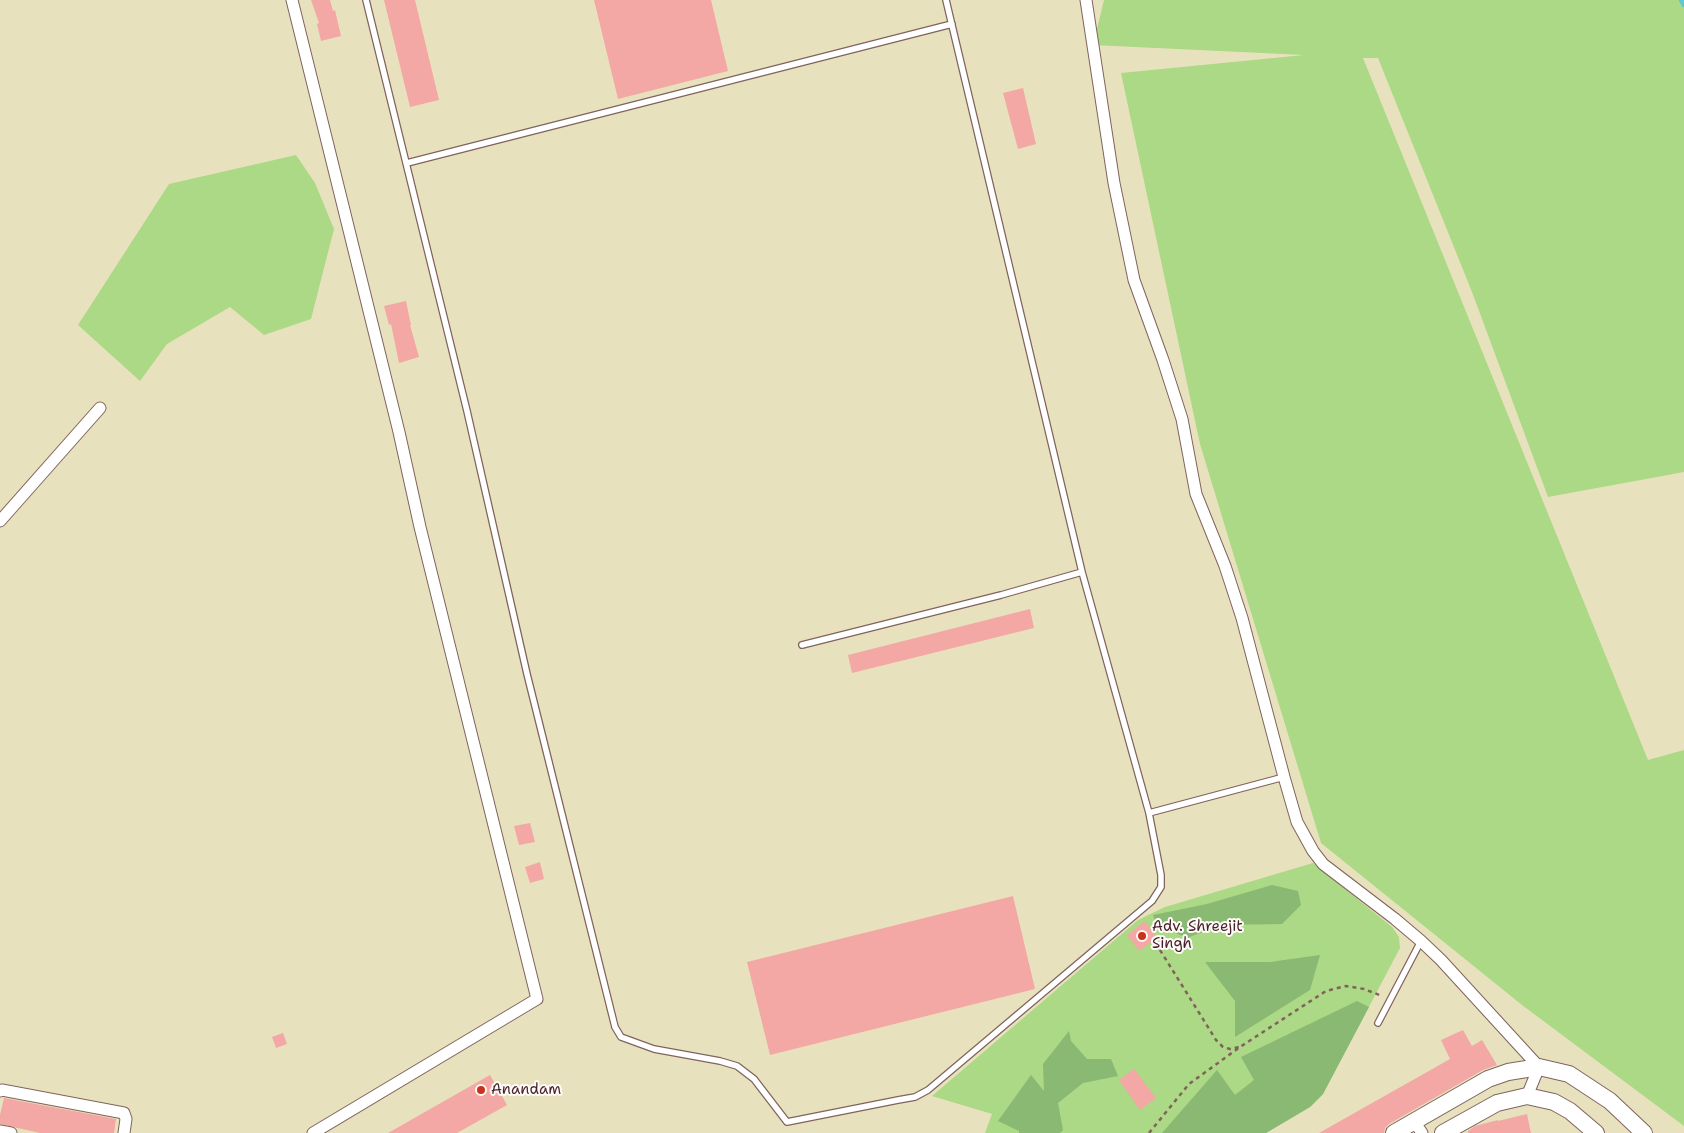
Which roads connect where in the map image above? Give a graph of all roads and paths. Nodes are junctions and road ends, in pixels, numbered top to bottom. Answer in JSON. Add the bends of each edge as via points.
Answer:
{"nodes":[{"id":1,"x":292,"y":0,"type":"edge"},
{"id":2,"x":366,"y":0,"type":"edge"},
{"id":3,"x":946,"y":0,"type":"edge"},
{"id":4,"x":1086,"y":0,"type":"edge"},
{"id":5,"x":952,"y":24,"type":"junction"},
{"id":6,"x":407,"y":163,"type":"junction"},
{"id":7,"x":100,"y":408,"type":"dead end"},
{"id":8,"x":0,"y":521,"type":"edge"},
{"id":9,"x":1082,"y":572,"type":"junction"},
{"id":10,"x":802,"y":645,"type":"dead end"},
{"id":11,"x":1284,"y":777,"type":"junction"},
{"id":12,"x":1149,"y":813,"type":"junction"},
{"id":13,"x":1421,"y":941,"type":"junction"},
{"id":14,"x":1160,"y":950,"type":"dead end"},
{"id":15,"x":1390,"y":1000,"type":"junction"},
{"id":16,"x":1378,"y":1023,"type":"dead end"},
{"id":17,"x":1240,"y":1047,"type":"junction"},
{"id":18,"x":1539,"y":1067,"type":"junction"},
{"id":19,"x":0,"y":1091,"type":"edge"},
{"id":20,"x":1527,"y":1096,"type":"junction"},
{"id":21,"x":1418,"y":1127,"type":"edge"},
{"id":22,"x":0,"y":1131,"type":"edge"},
{"id":23,"x":11,"y":1133,"type":"edge"},
{"id":24,"x":124,"y":1133,"type":"edge"},
{"id":25,"x":313,"y":1133,"type":"edge"},
{"id":26,"x":1149,"y":1133,"type":"edge"},
{"id":27,"x":1394,"y":1133,"type":"edge"},
{"id":28,"x":1443,"y":1133,"type":"edge"},
{"id":29,"x":1596,"y":1133,"type":"edge"},
{"id":30,"x":1644,"y":1133,"type":"edge"}],
"edges":[{"from":1,"to":25,"type":"street","via":[[537,999]]},
{"from":2,"to":6,"type":"lane"},
{"from":3,"to":5,"type":"lane"},
{"from":4,"to":11,"type":"street","via":[[1114,183],[1134,280],[1182,419],[1196,494],[1242,618]]},
{"from":5,"to":6,"type":"lane"},
{"from":5,"to":9,"type":"lane"},
{"from":6,"to":12,"type":"lane","via":[[527,674],[615,1027],[621,1037],[654,1049],[737,1066],[754,1080],[787,1122],[914,1097],[928,1090],[1158,894],[1161,875]]},
{"from":7,"to":8,"type":"street"},
{"from":9,"to":10,"type":"lane","via":[[1001,596]]},
{"from":9,"to":12,"type":"lane"},
{"from":11,"to":12,"type":"lane"},
{"from":11,"to":13,"type":"street","via":[[1298,822],[1313,851],[1324,864]]},
{"from":13,"to":15,"type":"lane"},
{"from":13,"to":18,"type":"street"},
{"from":14,"to":17,"type":"path","via":[[1216,1040],[1223,1047]]},
{"from":15,"to":16,"type":"lane"},
{"from":15,"to":17,"type":"path","via":[[1364,989],[1346,986],[1326,990]]},
{"from":17,"to":26,"type":"path","via":[[1189,1084]]},
{"from":18,"to":20,"type":"street"},
{"from":18,"to":21,"type":"main road","via":[[1488,1079]]},
{"from":18,"to":30,"type":"main road","via":[[1569,1074],[1610,1101]]},
{"from":19,"to":24,"type":"street","via":[[124,1113]]},
{"from":20,"to":28,"type":"main road","via":[[1497,1103]]},
{"from":20,"to":29,"type":"main road","via":[[1554,1102]]},
{"from":21,"to":27,"type":"main road"},
{"from":22,"to":23,"type":"street"}]}
